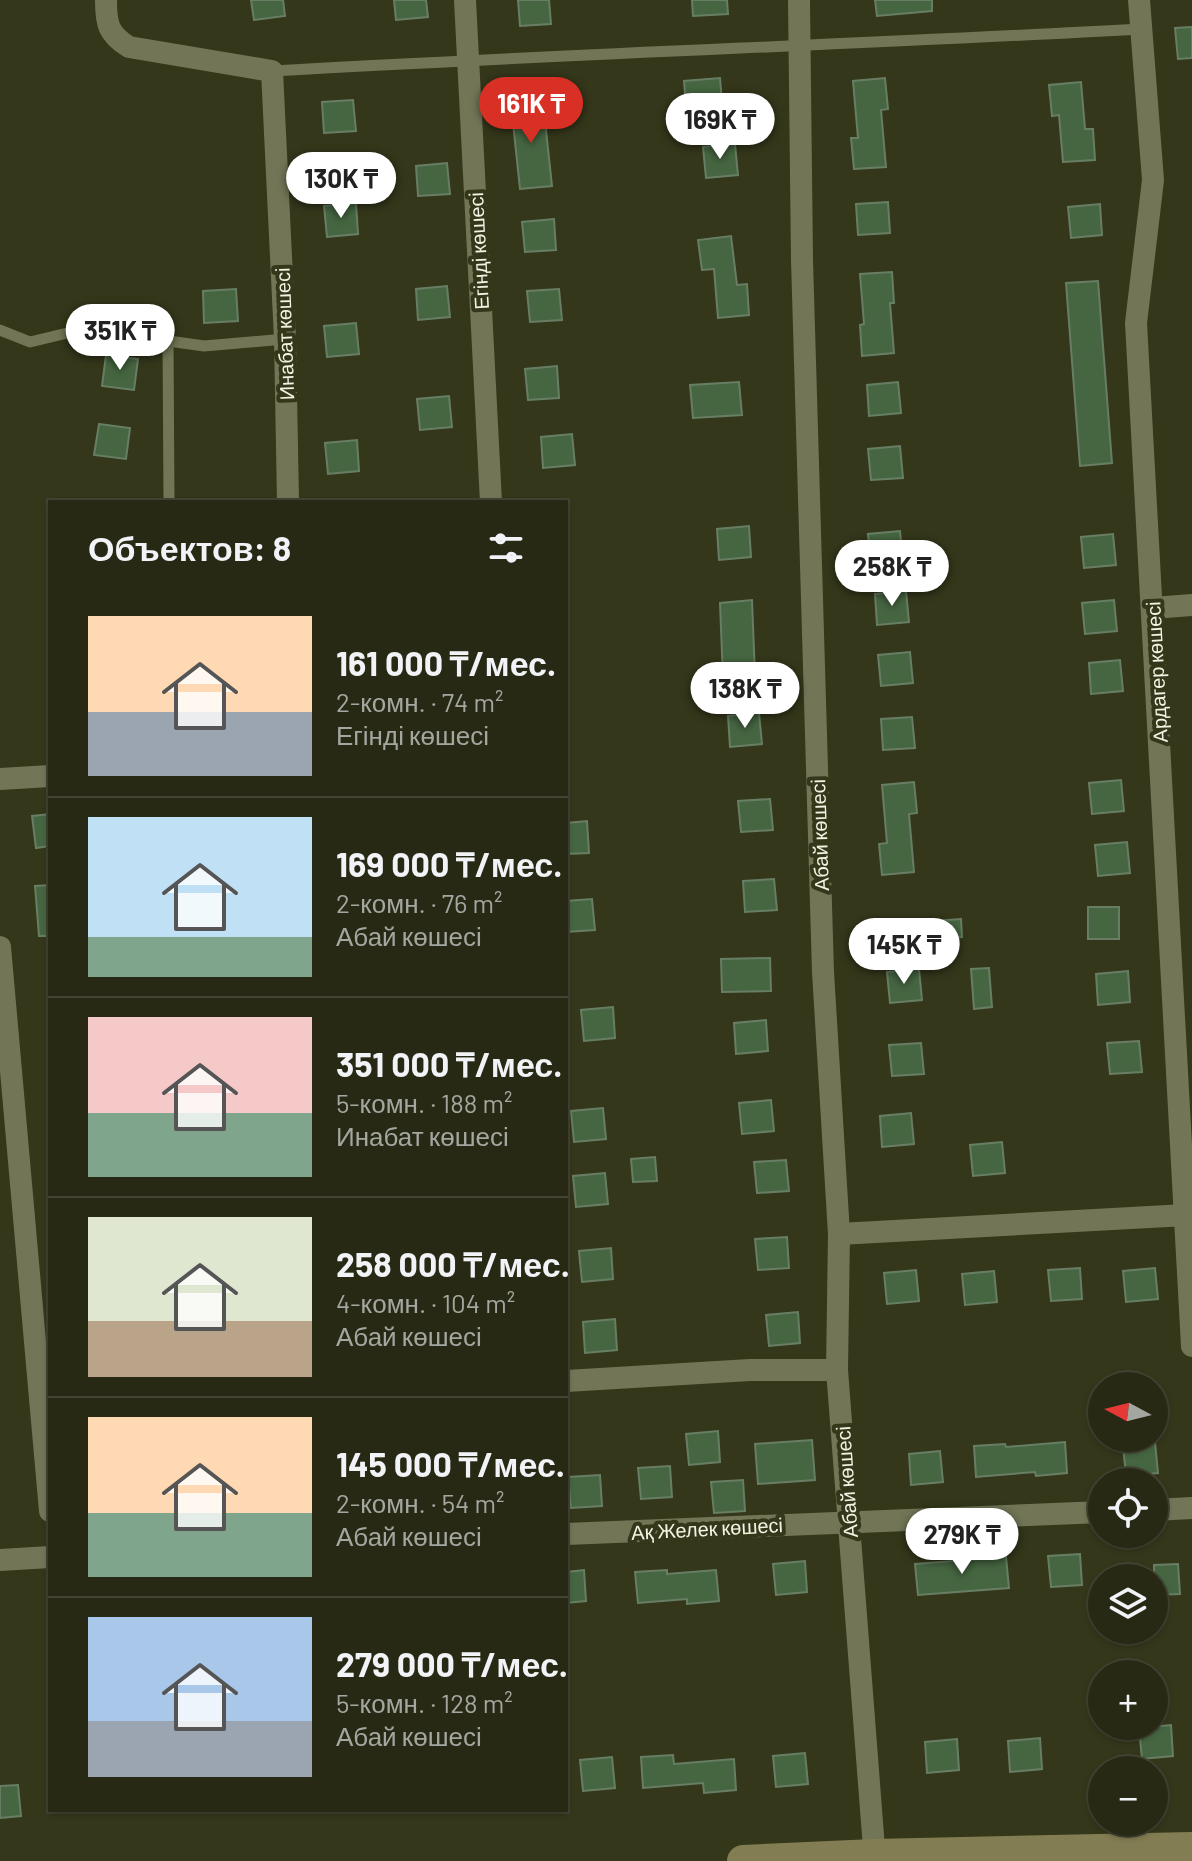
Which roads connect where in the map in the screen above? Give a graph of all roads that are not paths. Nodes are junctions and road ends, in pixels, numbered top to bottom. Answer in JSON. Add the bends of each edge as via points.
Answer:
{"nodes":[{"id":1,"x":106,"y":0,"type":"edge"},
{"id":2,"x":465,"y":0,"type":"edge"},
{"id":3,"x":799,"y":0,"type":"edge"},
{"id":4,"x":1139,"y":0,"type":"edge"},
{"id":5,"x":1141,"y":29,"type":"junction"},
{"id":6,"x":799,"y":48,"type":"junction"},
{"id":7,"x":468,"y":60,"type":"junction"},
{"id":8,"x":272,"y":71,"type":"junction"},
{"id":9,"x":0,"y":330,"type":"edge"},
{"id":10,"x":285,"y":339,"type":"junction"},
{"id":11,"x":168,"y":340,"type":"junction"},
{"id":12,"x":169,"y":500,"type":"edge"},
{"id":13,"x":288,"y":500,"type":"edge"},
{"id":14,"x":491,"y":500,"type":"edge"},
{"id":15,"x":1192,"y":605,"type":"edge"},
{"id":16,"x":1153,"y":608,"type":"junction"},
{"id":17,"x":48,"y":776,"type":"edge"},
{"id":18,"x":0,"y":779,"type":"edge"},
{"id":19,"x":0,"y":947,"type":"edge"},
{"id":20,"x":1186,"y":1215,"type":"junction"},
{"id":21,"x":839,"y":1234,"type":"junction"},
{"id":22,"x":1190,"y":1250,"type":"edge"},
{"id":23,"x":1192,"y":1346,"type":"edge"},
{"id":24,"x":837,"y":1370,"type":"junction"},
{"id":25,"x":568,"y":1381,"type":"edge"},
{"id":26,"x":48,"y":1488,"type":"edge"},
{"id":27,"x":1192,"y":1508,"type":"edge"},
{"id":28,"x":1168,"y":1509,"type":"edge"},
{"id":29,"x":1088,"y":1512,"type":"edge"},
{"id":30,"x":849,"y":1521,"type":"junction"},
{"id":31,"x":568,"y":1534,"type":"edge"},
{"id":32,"x":48,"y":1557,"type":"edge"},
{"id":33,"x":0,"y":1560,"type":"edge"},
{"id":34,"x":1192,"y":1848,"type":"edge"},
{"id":35,"x":1151,"y":1855,"type":"edge"},
{"id":36,"x":874,"y":1858,"type":"edge"},
{"id":37,"x":743,"y":1861,"type":"edge"}],
"edges":[{"from":1,"to":8,"type":"street","via":[[106,25],[129,47]]},
{"from":2,"to":7,"type":"street","name":"Егінді көшесі"},
{"from":3,"to":6,"type":"street","name":"Абай көшесі"},
{"from":4,"to":5,"type":"street","name":"Ардагер көшесі"},
{"from":5,"to":6,"type":"lane"},
{"from":5,"to":16,"type":"street","name":"Ардагер көшесі","via":[[1153,180],[1136,323]]},
{"from":6,"to":7,"type":"lane"},
{"from":6,"to":21,"type":"street","name":"Абай көшесі","via":[[823,972]]},
{"from":7,"to":8,"type":"lane"},
{"from":7,"to":14,"type":"street","name":"Егінді көшесі"},
{"from":8,"to":10,"type":"street","name":"Инабат көшесі"},
{"from":9,"to":11,"type":"lane","via":[[30,342],[84,329]]},
{"from":10,"to":11,"type":"lane","via":[[204,346]]},
{"from":10,"to":13,"type":"street","name":"Инабат көшесі"},
{"from":11,"to":12,"type":"lane"},
{"from":15,"to":16,"type":"street"},
{"from":16,"to":20,"type":"street","name":"Ардагер көшесі"},
{"from":17,"to":18,"type":"street"},
{"from":19,"to":26,"type":"street"},
{"from":20,"to":21,"type":"street"},
{"from":20,"to":22,"type":"street","name":"Ардагер көшесі"},
{"from":21,"to":24,"type":"street","name":"Абай көшесі"},
{"from":22,"to":23,"type":"street","name":"Ардагер көшесі"},
{"from":24,"to":25,"type":"street"},
{"from":24,"to":30,"type":"street","name":"Абай көшесі"},
{"from":27,"to":28,"type":"street"},
{"from":29,"to":30,"type":"street","name":"Ақ Желек көшесі"},
{"from":30,"to":31,"type":"street","name":"Ақ Желек көшесі"},
{"from":30,"to":36,"type":"street","name":"Абай көшесі"},
{"from":32,"to":33,"type":"street"},
{"from":34,"to":35,"type":"street"},
{"from":35,"to":36,"type":"street"},
{"from":36,"to":37,"type":"street"}]}
